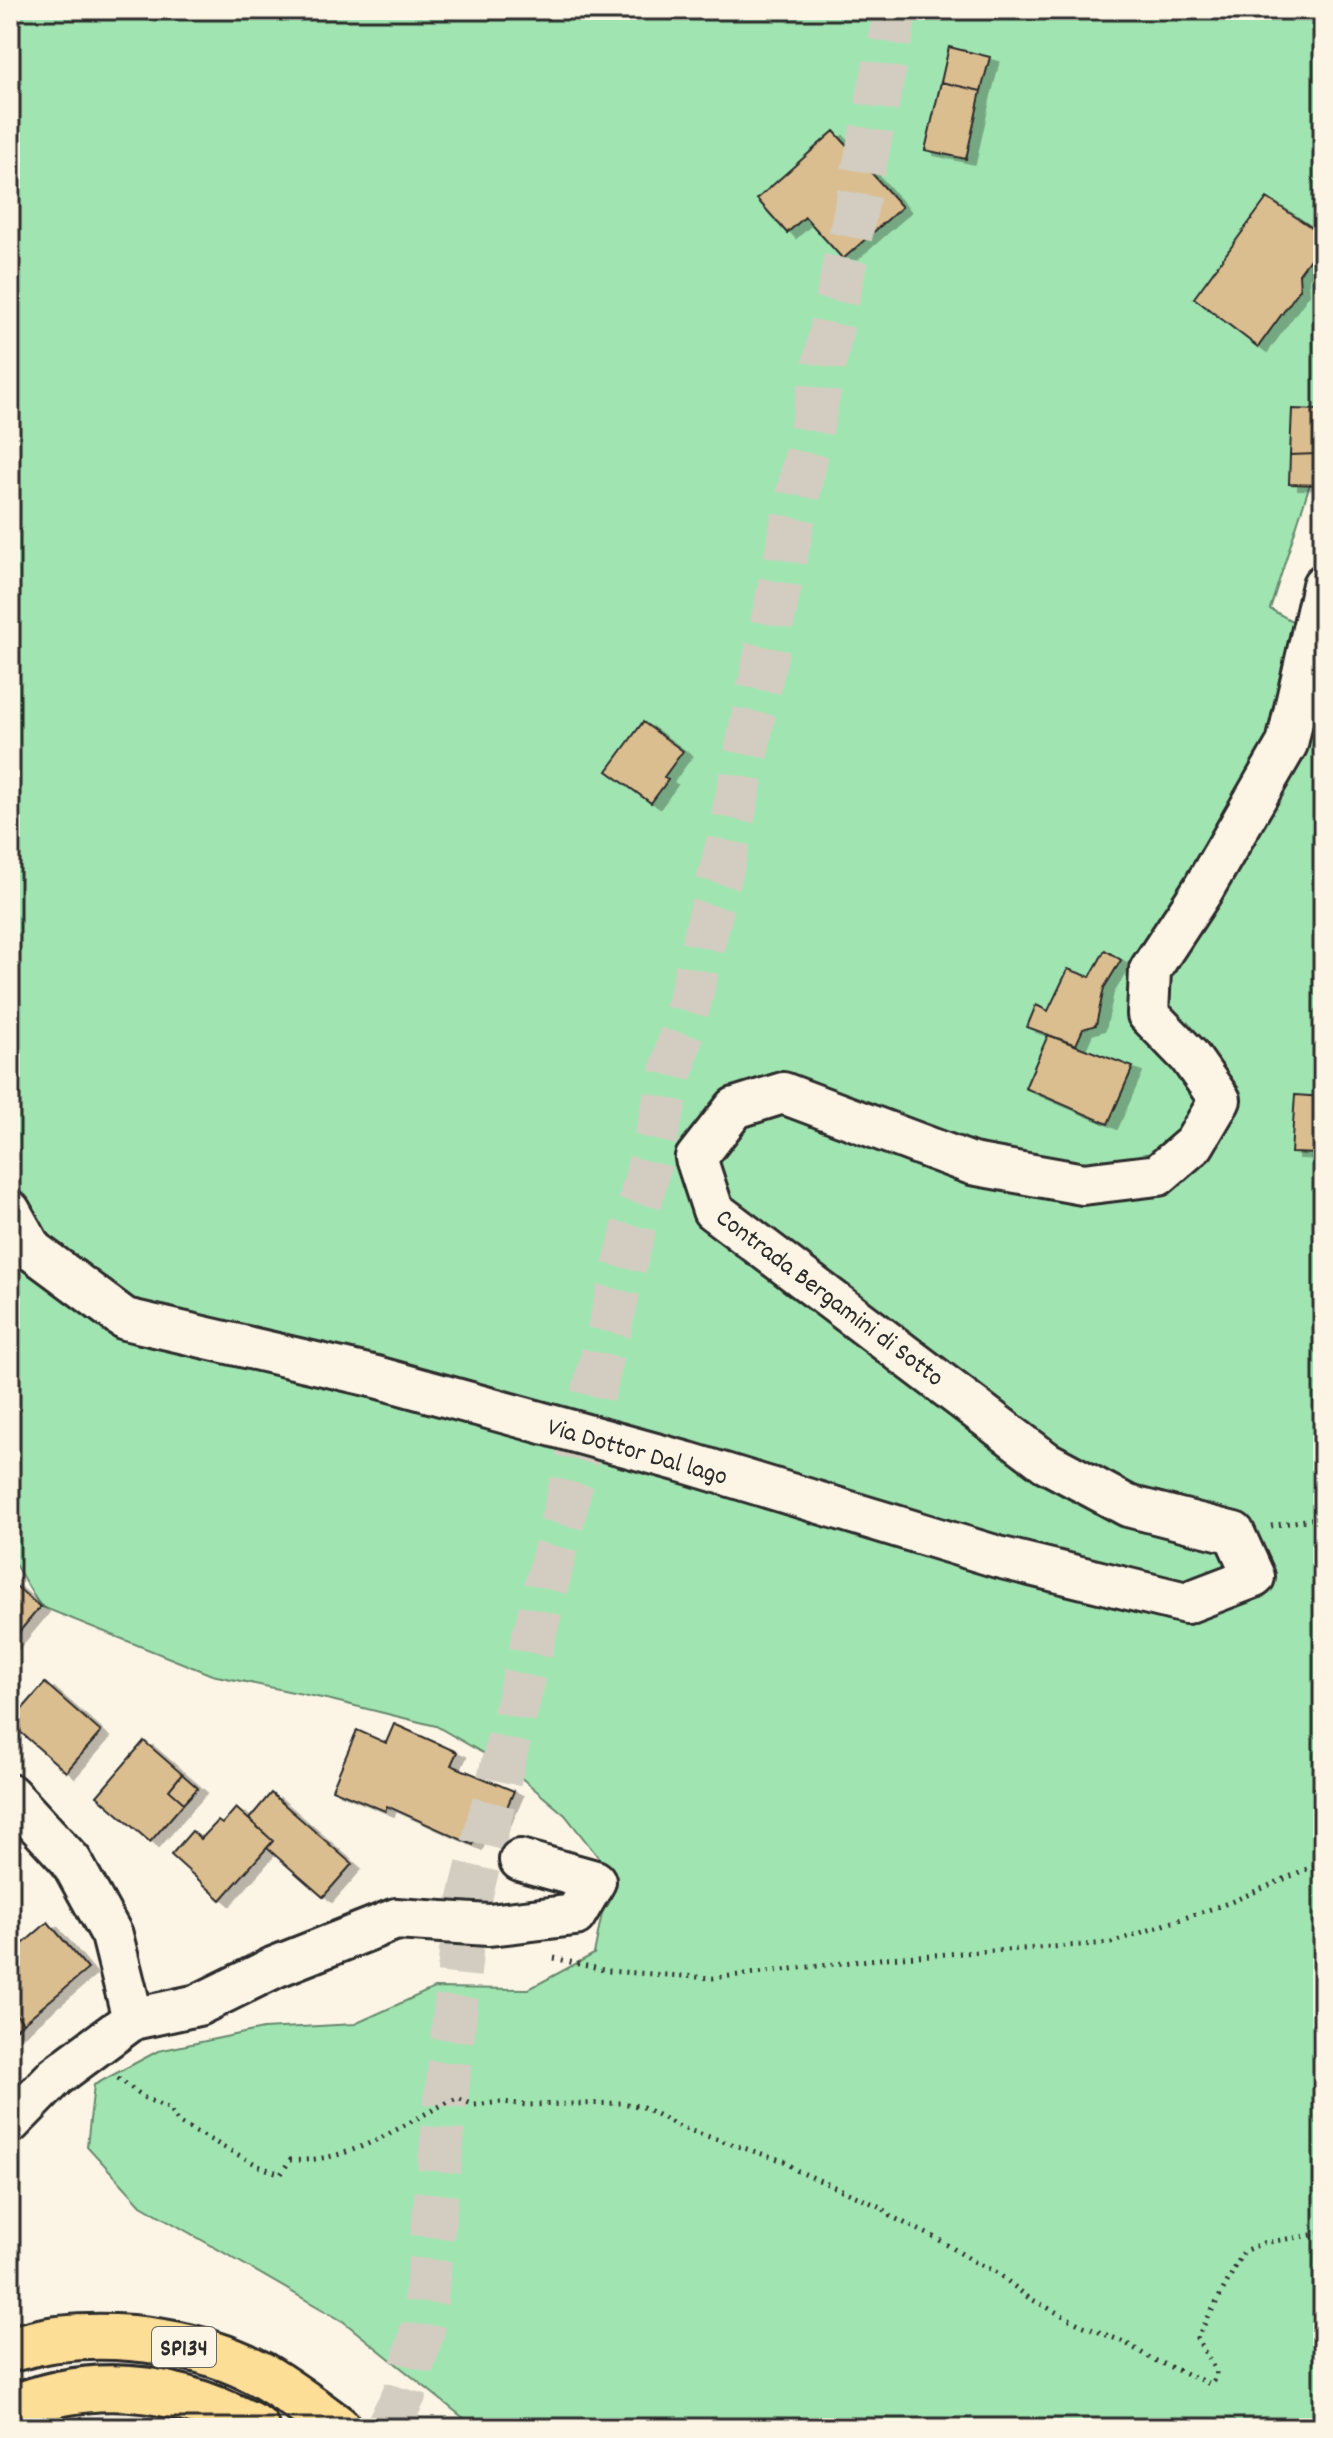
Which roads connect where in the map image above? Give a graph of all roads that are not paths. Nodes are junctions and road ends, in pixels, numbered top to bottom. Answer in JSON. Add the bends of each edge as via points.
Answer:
{"nodes":[{"id":1,"x":1323,"y":585,"type":"edge"},
{"id":2,"x":10,"y":1211,"type":"edge"},
{"id":3,"x":1234,"y":1533,"type":"joint"},
{"id":4,"x":10,"y":1795,"type":"edge"},
{"id":5,"x":520,"y":1860,"type":"dead end"},
{"id":6,"x":133,"y":2019,"type":"junction"},
{"id":7,"x":10,"y":2123,"type":"edge"},
{"id":8,"x":10,"y":2349,"type":"edge"},
{"id":9,"x":10,"y":2409,"type":"edge"},
{"id":10,"x":256,"y":2428,"type":"edge"},
{"id":11,"x":338,"y":2428,"type":"edge"}],
"edges":[{"from":1,"to":3,"type":"street","name":"Contrada Bergamini di Sotto","via":[[1287,744],[1150,970],[1148,1014],[1189,1056],[1220,1100],[1194,1144],[1158,1175],[1083,1184],[972,1164],[783,1093],[735,1108],[696,1158],[713,1210],[1046,1462],[1128,1506]]},
{"from":2,"to":3,"type":"street","name":"Via Dottor Dal lago","via":[[32,1250],[125,1319],[391,1381],[998,1557],[1186,1603],[1254,1577]]},
{"from":4,"to":6,"type":"street","via":[[71,1861],[112,1935]]},
{"from":5,"to":6,"type":"street","via":[[595,1881],[575,1915],[489,1925],[396,1919],[275,1967],[198,2005]]},
{"from":6,"to":7,"type":"street","via":[[56,2076]]},
{"from":8,"to":11,"type":"main road","number":"SP134","via":[[99,2336],[180,2346],[259,2374]]},
{"from":9,"to":10,"type":"main road","number":"SP134","via":[[72,2391],[138,2388],[177,2394]]}]}
